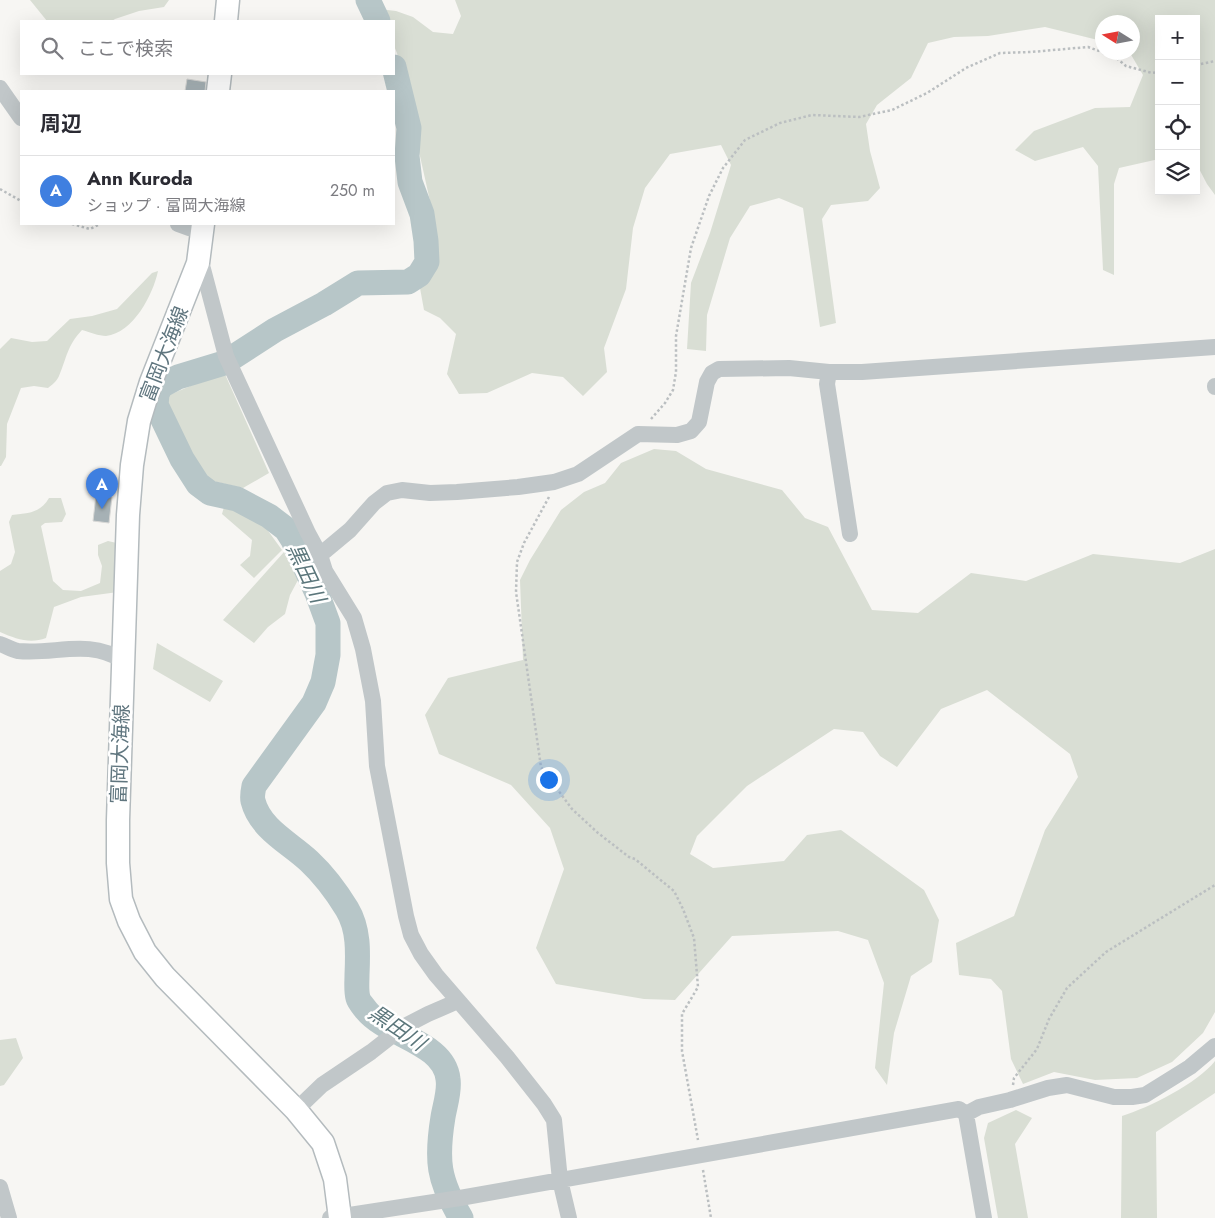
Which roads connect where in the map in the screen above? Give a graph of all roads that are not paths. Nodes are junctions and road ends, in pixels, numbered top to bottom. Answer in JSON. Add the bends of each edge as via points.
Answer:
{"nodes":[{"id":1,"x":228,"y":0,"type":"edge"},
{"id":2,"x":226,"y":20,"type":"edge"},
{"id":3,"x":220,"y":75,"type":"edge"},
{"id":4,"x":0,"y":88,"type":"edge"},
{"id":5,"x":218,"y":90,"type":"edge"},
{"id":6,"x":20,"y":117,"type":"edge"},
{"id":7,"x":181,"y":225,"type":"edge"},
{"id":8,"x":202,"y":227,"type":"edge"},
{"id":9,"x":198,"y":263,"type":"junction"},
{"id":10,"x":1215,"y":346,"type":"edge"},
{"id":11,"x":829,"y":372,"type":"junction"},
{"id":12,"x":850,"y":534,"type":"dead end"},
{"id":13,"x":320,"y":555,"type":"junction"},
{"id":14,"x":0,"y":644,"type":"edge"},
{"id":15,"x":124,"y":661,"type":"junction"},
{"id":16,"x":458,"y":1000,"type":"junction"},
{"id":17,"x":1215,"y":1046,"type":"edge"},
{"id":18,"x":296,"y":1110,"type":"junction"},
{"id":19,"x":966,"y":1114,"type":"junction"},
{"id":20,"x":560,"y":1180,"type":"junction"},
{"id":21,"x":0,"y":1187,"type":"edge"},
{"id":22,"x":337,"y":1217,"type":"edge"},
{"id":23,"x":9,"y":1218,"type":"edge"},
{"id":24,"x":569,"y":1218,"type":"edge"},
{"id":25,"x":984,"y":1218,"type":"edge"}],
"edges":[{"from":1,"to":2,"type":"main road"},
{"from":3,"to":5,"type":"main road"},
{"from":4,"to":6,"type":"street"},
{"from":7,"to":8,"type":"street"},
{"from":8,"to":9,"type":"main road","name":"富岡大海線"},
{"from":9,"to":13,"type":"street","via":[[203,269],[229,361]]},
{"from":9,"to":15,"type":"main road","name":"富岡大海線","via":[[139,421],[128,515]]},
{"from":10,"to":11,"type":"street"},
{"from":11,"to":12,"type":"street","via":[[827,384]]},
{"from":11,"to":13,"type":"street","via":[[789,368],[719,369],[707,382],[699,422],[691,431],[677,435],[638,434],[578,474],[554,482],[457,492],[402,490],[387,493]]},
{"from":13,"to":16,"type":"street","via":[[325,571],[354,618],[363,649],[373,701],[377,766],[406,916],[421,954]]},
{"from":14,"to":15,"type":"street","via":[[16,651],[78,647],[112,654]]},
{"from":15,"to":18,"type":"main road","name":"富岡大海線","via":[[118,864],[122,899],[129,921],[145,952],[165,976]]},
{"from":16,"to":18,"type":"street","via":[[397,1032],[322,1085]]},
{"from":16,"to":20,"type":"street","via":[[508,1057],[554,1120]]},
{"from":17,"to":19,"type":"street","via":[[1190,1067],[1145,1095],[1114,1097],[1067,1085],[979,1107]]},
{"from":18,"to":22,"type":"main road","name":"富岡大海線","via":[[323,1144],[335,1179]]},
{"from":19,"to":20,"type":"street","via":[[959,1108]]},
{"from":19,"to":25,"type":"street"},
{"from":20,"to":22,"type":"street"},
{"from":20,"to":24,"type":"street"},
{"from":21,"to":23,"type":"street"}]}
